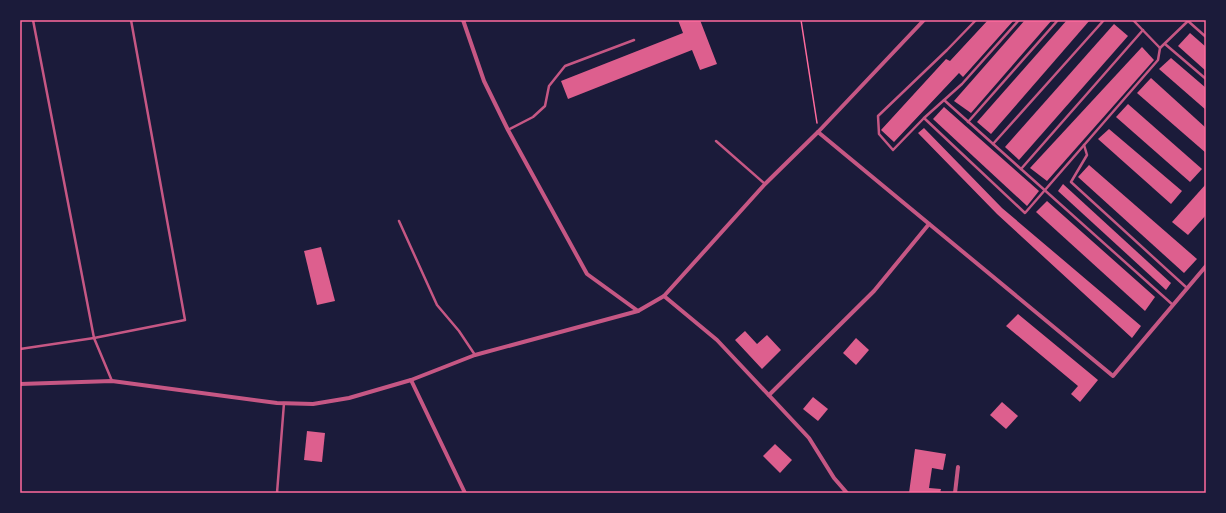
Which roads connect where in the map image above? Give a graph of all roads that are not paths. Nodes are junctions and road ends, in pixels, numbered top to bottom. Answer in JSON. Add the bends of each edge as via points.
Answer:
{"nodes":[{"id":1,"x":33,"y":20,"type":"edge"},
{"id":2,"x":131,"y":20,"type":"edge"},
{"id":3,"x":463,"y":20,"type":"edge"},
{"id":4,"x":924,"y":20,"type":"edge"},
{"id":5,"x":976,"y":20,"type":"edge"},
{"id":6,"x":1019,"y":20,"type":"edge"},
{"id":7,"x":1058,"y":20,"type":"edge"},
{"id":8,"x":1104,"y":20,"type":"edge"},
{"id":9,"x":1133,"y":20,"type":"edge"},
{"id":10,"x":1188,"y":21,"type":"edge"},
{"id":11,"x":1143,"y":30,"type":"junction"},
{"id":12,"x":1206,"y":37,"type":"edge"},
{"id":13,"x":634,"y":40,"type":"dead end"},
{"id":14,"x":1165,"y":44,"type":"junction"},
{"id":15,"x":1160,"y":48,"type":"junction"},
{"id":16,"x":1206,"y":79,"type":"edge"},
{"id":17,"x":944,"y":100,"type":"junction"},
{"id":18,"x":924,"y":118,"type":"junction"},
{"id":19,"x":968,"y":122,"type":"junction"},
{"id":20,"x":508,"y":130,"type":"junction"},
{"id":21,"x":818,"y":132,"type":"junction"},
{"id":22,"x":716,"y":141,"type":"dead end"},
{"id":23,"x":993,"y":144,"type":"junction"},
{"id":24,"x":1084,"y":145,"type":"junction"},
{"id":25,"x":1021,"y":169,"type":"junction"},
{"id":26,"x":765,"y":184,"type":"junction"},
{"id":27,"x":1045,"y":190,"type":"junction"},
{"id":28,"x":399,"y":221,"type":"dead end"},
{"id":29,"x":929,"y":224,"type":"junction"},
{"id":30,"x":1206,"y":266,"type":"edge"},
{"id":31,"x":1187,"y":288,"type":"junction"},
{"id":32,"x":664,"y":296,"type":"junction"},
{"id":33,"x":1173,"y":305,"type":"junction"},
{"id":34,"x":638,"y":311,"type":"junction"},
{"id":35,"x":94,"y":338,"type":"junction"},
{"id":36,"x":20,"y":349,"type":"edge"},
{"id":37,"x":475,"y":355,"type":"junction"},
{"id":38,"x":411,"y":380,"type":"junction"},
{"id":39,"x":112,"y":381,"type":"junction"},
{"id":40,"x":20,"y":384,"type":"edge"},
{"id":41,"x":769,"y":395,"type":"junction"},
{"id":42,"x":284,"y":403,"type":"junction"},
{"id":43,"x":958,"y":467,"type":"dead end"},
{"id":44,"x":277,"y":493,"type":"edge"},
{"id":45,"x":465,"y":493,"type":"edge"},
{"id":46,"x":846,"y":493,"type":"edge"},
{"id":47,"x":955,"y":493,"type":"edge"}],
"edges":[{"from":1,"to":35,"type":"lane"},
{"from":2,"to":35,"type":"lane","via":[[185,320]]},
{"from":3,"to":20,"type":"street","via":[[484,81]]},
{"from":4,"to":21,"type":"street"},
{"from":5,"to":18,"type":"lane","via":[[878,116],[879,134],[893,150]]},
{"from":6,"to":17,"type":"lane","via":[[962,84]]},
{"from":7,"to":19,"type":"lane"},
{"from":8,"to":23,"type":"lane"},
{"from":9,"to":11,"type":"lane"},
{"from":10,"to":12,"type":"lane"},
{"from":10,"to":14,"type":"lane"},
{"from":11,"to":15,"type":"lane"},
{"from":11,"to":25,"type":"lane"},
{"from":13,"to":20,"type":"lane","via":[[565,66],[550,86],[544,106]]},
{"from":14,"to":15,"type":"lane"},
{"from":14,"to":16,"type":"lane"},
{"from":15,"to":24,"type":"lane","via":[[1158,60]]},
{"from":17,"to":18,"type":"lane"},
{"from":17,"to":19,"type":"lane"},
{"from":18,"to":27,"type":"lane","via":[[1025,213]]},
{"from":19,"to":23,"type":"lane"},
{"from":20,"to":34,"type":"street","via":[[588,274]]},
{"from":21,"to":26,"type":"street"},
{"from":21,"to":29,"type":"street"},
{"from":22,"to":26,"type":"lane"},
{"from":23,"to":25,"type":"lane"},
{"from":24,"to":27,"type":"lane"},
{"from":24,"to":31,"type":"lane","via":[[1088,156],[1071,182]]},
{"from":25,"to":27,"type":"lane"},
{"from":26,"to":32,"type":"street"},
{"from":27,"to":33,"type":"lane"},
{"from":28,"to":37,"type":"lane","via":[[437,305]]},
{"from":29,"to":33,"type":"street","via":[[1113,376]]},
{"from":29,"to":41,"type":"street","via":[[874,291]]},
{"from":30,"to":31,"type":"street"},
{"from":31,"to":33,"type":"street"},
{"from":32,"to":34,"type":"street"},
{"from":32,"to":41,"type":"street","via":[[717,340]]},
{"from":34,"to":37,"type":"street"},
{"from":35,"to":36,"type":"lane"},
{"from":35,"to":39,"type":"lane"},
{"from":37,"to":38,"type":"street"},
{"from":38,"to":42,"type":"street","via":[[349,398],[313,404]]},
{"from":38,"to":45,"type":"street"},
{"from":39,"to":40,"type":"street"},
{"from":39,"to":42,"type":"street"},
{"from":41,"to":46,"type":"street","via":[[809,438]]},
{"from":42,"to":44,"type":"lane"},
{"from":43,"to":47,"type":"street"}]}
